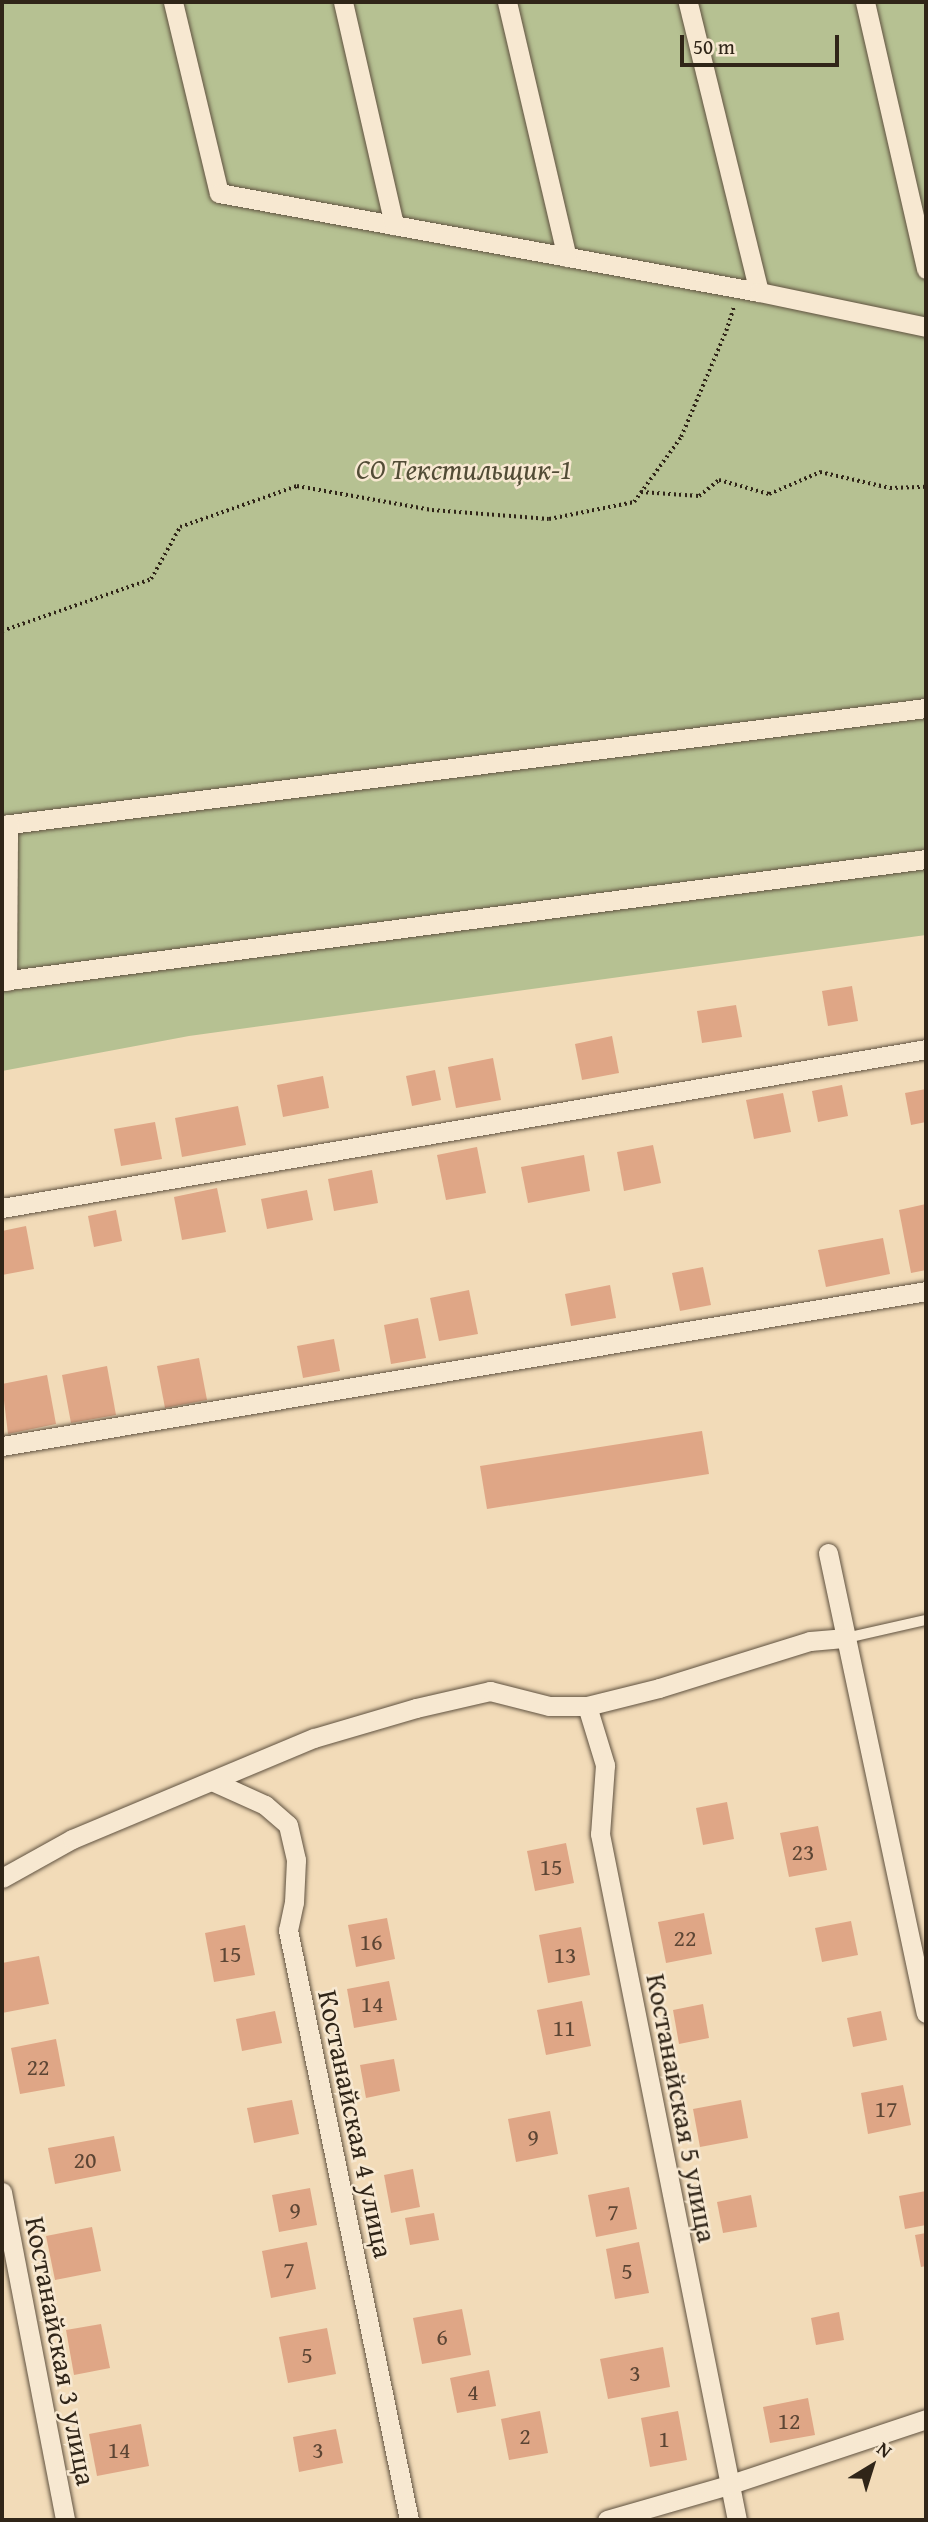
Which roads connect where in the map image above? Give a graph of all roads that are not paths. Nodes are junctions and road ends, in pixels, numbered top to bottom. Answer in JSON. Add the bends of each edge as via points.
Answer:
{"nodes":[{"id":1,"x":173,"y":2,"type":"edge"},
{"id":2,"x":343,"y":2,"type":"edge"},
{"id":3,"x":507,"y":2,"type":"edge"},
{"id":4,"x":688,"y":2,"type":"edge"},
{"id":5,"x":864,"y":2,"type":"edge"},
{"id":6,"x":394,"y":225,"type":"junction"},
{"id":7,"x":566,"y":257,"type":"junction"},
{"id":8,"x":926,"y":268,"type":"edge"},
{"id":9,"x":749,"y":290,"type":"junction"},
{"id":10,"x":926,"y":327,"type":"edge"},
{"id":11,"x":926,"y":708,"type":"edge"},
{"id":12,"x":5,"y":825,"type":"edge"},
{"id":13,"x":926,"y":859,"type":"edge"},
{"id":14,"x":4,"y":981,"type":"edge"},
{"id":15,"x":926,"y":1049,"type":"edge"},
{"id":16,"x":2,"y":1208,"type":"edge"},
{"id":17,"x":926,"y":1291,"type":"edge"},
{"id":18,"x":2,"y":1446,"type":"edge"},
{"id":19,"x":828,"y":1553,"type":"dead end"},
{"id":20,"x":926,"y":1620,"type":"edge"},
{"id":21,"x":846,"y":1638,"type":"junction"},
{"id":22,"x":587,"y":1706,"type":"junction"},
{"id":23,"x":212,"y":1782,"type":"junction"},
{"id":24,"x":2,"y":1878,"type":"edge"},
{"id":25,"x":926,"y":2013,"type":"edge"},
{"id":26,"x":2,"y":2192,"type":"edge"},
{"id":27,"x":926,"y":2419,"type":"edge"},
{"id":28,"x":728,"y":2485,"type":"junction"},
{"id":29,"x":65,"y":2520,"type":"edge"},
{"id":30,"x":409,"y":2520,"type":"edge"},
{"id":31,"x":607,"y":2520,"type":"edge"},
{"id":32,"x":737,"y":2520,"type":"edge"}],
"edges":[{"from":1,"to":6,"type":"street","via":[[219,193]]},
{"from":2,"to":6,"type":"street"},
{"from":3,"to":7,"type":"street"},
{"from":4,"to":9,"type":"street"},
{"from":5,"to":8,"type":"street"},
{"from":6,"to":7,"type":"street"},
{"from":7,"to":9,"type":"street"},
{"from":9,"to":10,"type":"street"},
{"from":11,"to":12,"type":"street"},
{"from":12,"to":14,"type":"street"},
{"from":13,"to":14,"type":"street"},
{"from":15,"to":16,"type":"street"},
{"from":17,"to":18,"type":"street"},
{"from":19,"to":21,"type":"street"},
{"from":20,"to":21,"type":"lane"},
{"from":21,"to":22,"type":"street","via":[[810,1641],[672,1685]]},
{"from":21,"to":25,"type":"street"},
{"from":22,"to":23,"type":"street","via":[[549,1706],[490,1691],[314,1738]]},
{"from":22,"to":28,"type":"street","name":"Костанайская 5 улица","via":[[605,1765],[600,1835]]},
{"from":23,"to":24,"type":"street","via":[[72,1839]]},
{"from":23,"to":30,"type":"street","name":"Костанайская 4 улица","via":[[265,1805],[288,1825],[296,1860],[288,1930]]},
{"from":26,"to":29,"type":"street","name":"Костанайская 3 улица"},
{"from":27,"to":28,"type":"street"},
{"from":28,"to":31,"type":"street"},
{"from":28,"to":32,"type":"street","name":"Костанайская 5 улица"}]}
